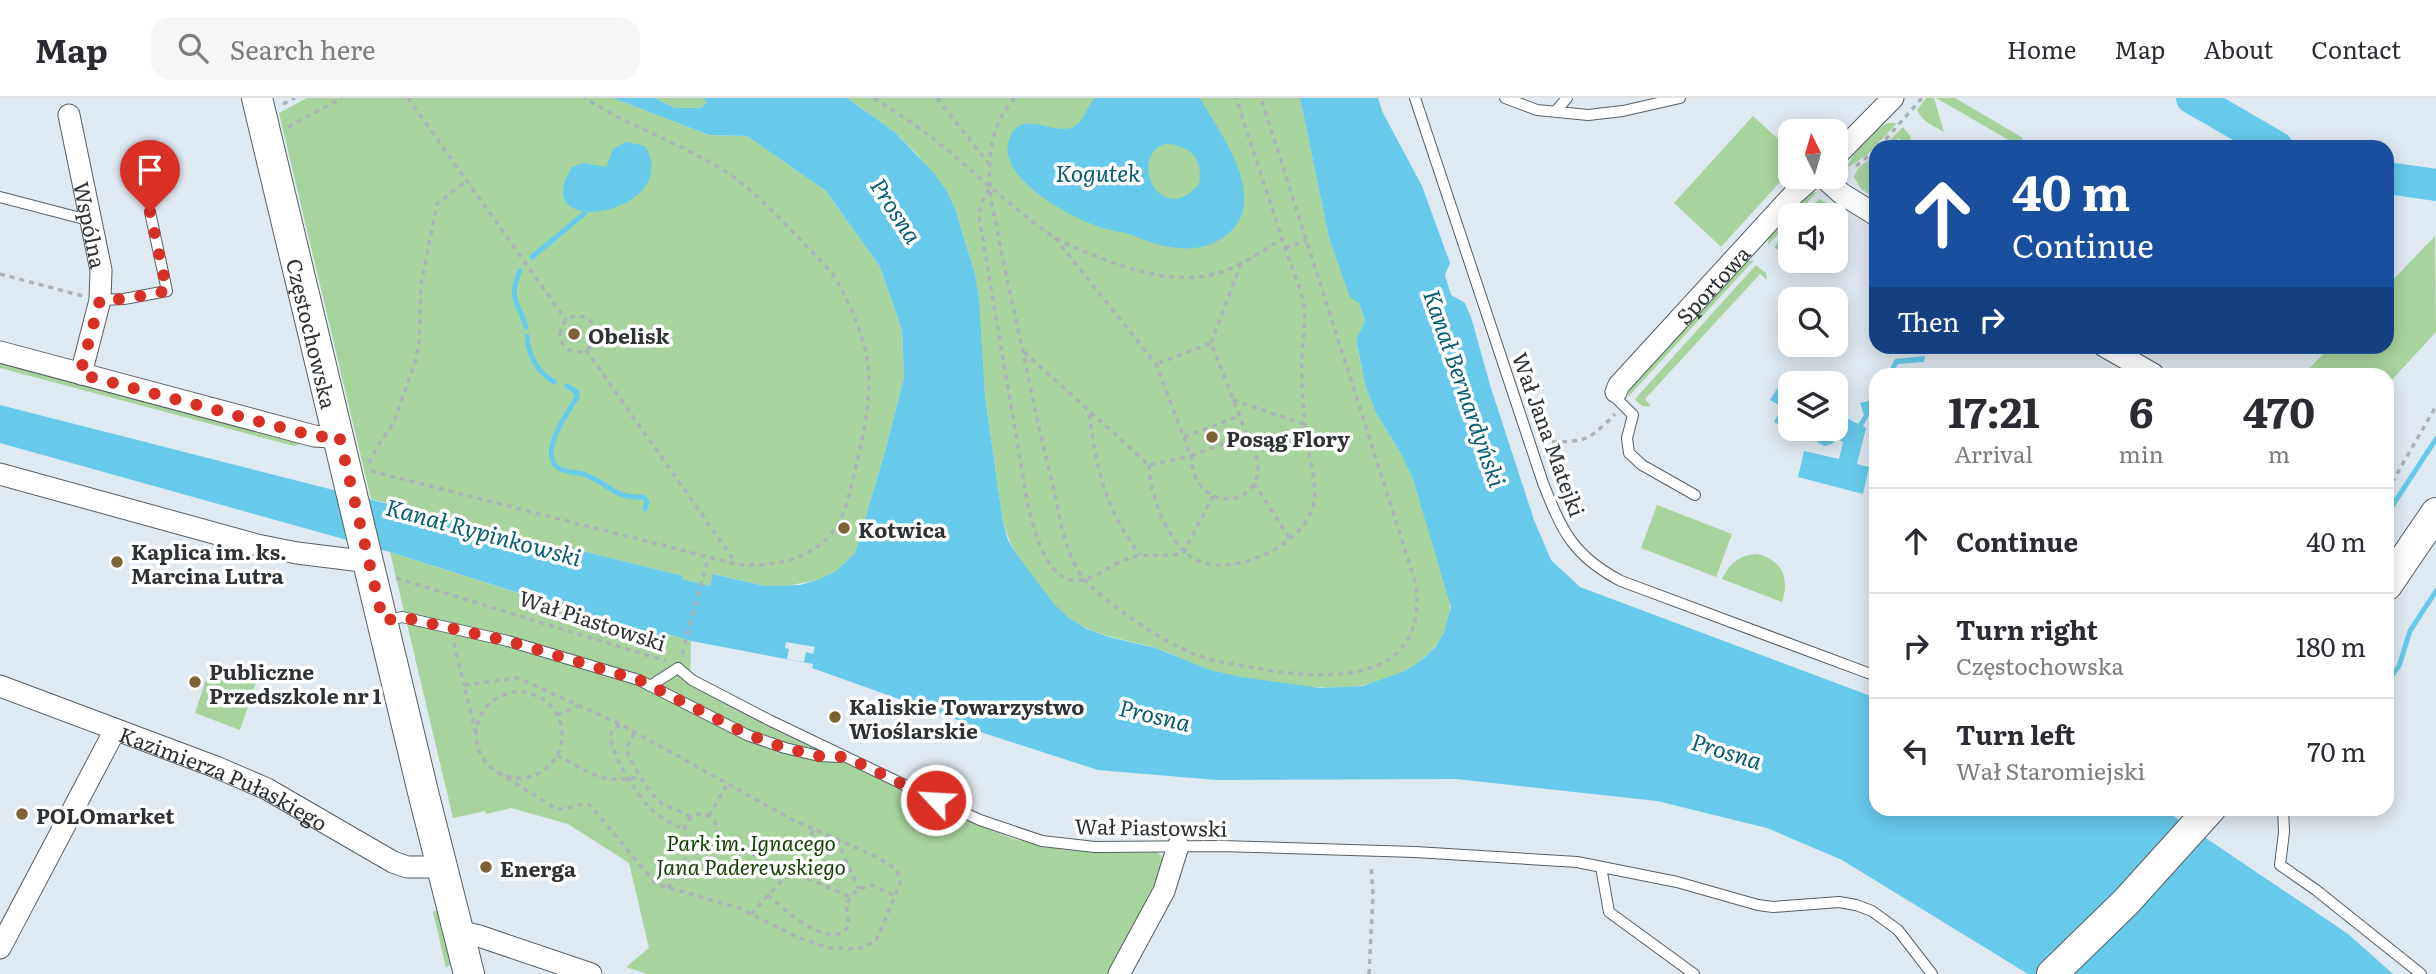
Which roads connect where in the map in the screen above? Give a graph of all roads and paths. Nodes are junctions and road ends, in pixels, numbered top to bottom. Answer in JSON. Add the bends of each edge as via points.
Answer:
{"nodes":[{"id":1,"x":295,"y":98,"type":"edge"},
{"id":2,"x":342,"y":98,"type":"edge"},
{"id":3,"x":408,"y":98,"type":"edge"},
{"id":4,"x":585,"y":98,"type":"edge"},
{"id":5,"x":874,"y":98,"type":"edge"},
{"id":6,"x":937,"y":98,"type":"edge"},
{"id":7,"x":1015,"y":98,"type":"edge"},
{"id":8,"x":1236,"y":98,"type":"edge"},
{"id":9,"x":1261,"y":98,"type":"edge"},
{"id":10,"x":1415,"y":98,"type":"edge"},
{"id":11,"x":1505,"y":98,"type":"edge"},
{"id":12,"x":1567,"y":98,"type":"edge"},
{"id":13,"x":1680,"y":98,"type":"edge"},
{"id":14,"x":1922,"y":98,"type":"edge"},
{"id":15,"x":1885,"y":100,"type":"edge"},
{"id":16,"x":266,"y":103,"type":"edge"},
{"id":17,"x":1555,"y":112,"type":"junction"},
{"id":18,"x":69,"y":116,"type":"dead end"},
{"id":19,"x":299,"y":121,"type":"dead end"},
{"id":20,"x":1885,"y":140,"type":"edge"},
{"id":21,"x":1848,"y":142,"type":"edge"},
{"id":22,"x":990,"y":166,"type":"junction"},
{"id":23,"x":466,"y":181,"type":"junction"},
{"id":24,"x":990,"y":188,"type":"junction"},
{"id":25,"x":1800,"y":189,"type":"edge"},
{"id":26,"x":1836,"y":189,"type":"edge"},
{"id":27,"x":0,"y":197,"type":"edge"},
{"id":28,"x":1869,"y":211,"type":"edge"},
{"id":29,"x":150,"y":212,"type":"dead end"},
{"id":30,"x":92,"y":221,"type":"junction"},
{"id":31,"x":1055,"y":238,"type":"junction"},
{"id":32,"x":1282,"y":239,"type":"junction"},
{"id":33,"x":1307,"y":241,"type":"junction"},
{"id":34,"x":1285,"y":248,"type":"junction"},
{"id":35,"x":1241,"y":264,"type":"junction"},
{"id":36,"x":0,"y":274,"type":"edge"},
{"id":37,"x":100,"y":300,"type":"junction"},
{"id":38,"x":566,"y":320,"type":"junction"},
{"id":39,"x":1211,"y":343,"type":"junction"},
{"id":40,"x":586,"y":350,"type":"junction"},
{"id":41,"x":1022,"y":351,"type":"junction"},
{"id":42,"x":0,"y":352,"type":"edge"},
{"id":43,"x":2118,"y":354,"type":"edge"},
{"id":44,"x":1156,"y":364,"type":"junction"},
{"id":45,"x":2142,"y":368,"type":"edge"},
{"id":46,"x":80,"y":374,"type":"junction"},
{"id":47,"x":1619,"y":399,"type":"junction"},
{"id":48,"x":1233,"y":400,"type":"junction"},
{"id":49,"x":2436,"y":406,"type":"edge"},
{"id":50,"x":1089,"y":413,"type":"junction"},
{"id":51,"x":1239,"y":415,"type":"junction"},
{"id":52,"x":1304,"y":425,"type":"junction"},
{"id":53,"x":339,"y":435,"type":"junction"},
{"id":54,"x":1247,"y":435,"type":"junction"},
{"id":55,"x":1184,"y":437,"type":"junction"},
{"id":56,"x":1530,"y":442,"type":"junction"},
{"id":57,"x":1191,"y":456,"type":"junction"},
{"id":58,"x":1149,"y":465,"type":"junction"},
{"id":59,"x":0,"y":474,"type":"edge"},
{"id":60,"x":2394,"y":479,"type":"edge"},
{"id":61,"x":1254,"y":483,"type":"junction"},
{"id":62,"x":1695,"y":495,"type":"dead end"},
{"id":63,"x":1213,"y":496,"type":"junction"},
{"id":64,"x":2436,"y":513,"type":"edge"},
{"id":65,"x":1290,"y":539,"type":"junction"},
{"id":66,"x":1184,"y":552,"type":"junction"},
{"id":67,"x":1140,"y":555,"type":"junction"},
{"id":68,"x":708,"y":559,"type":"junction"},
{"id":69,"x":375,"y":564,"type":"junction"},
{"id":70,"x":736,"y":564,"type":"junction"},
{"id":71,"x":2394,"y":575,"type":"edge"},
{"id":72,"x":1085,"y":580,"type":"junction"},
{"id":73,"x":383,"y":621,"type":"junction"},
{"id":74,"x":451,"y":629,"type":"junction"},
{"id":75,"x":686,"y":639,"type":"dead end"},
{"id":76,"x":678,"y":668,"type":"junction"},
{"id":77,"x":1869,"y":673,"type":"edge"},
{"id":78,"x":0,"y":685,"type":"edge"},
{"id":79,"x":464,"y":685,"type":"junction"},
{"id":80,"x":650,"y":686,"type":"junction"},
{"id":81,"x":579,"y":705,"type":"junction"},
{"id":82,"x":557,"y":715,"type":"junction"},
{"id":83,"x":622,"y":725,"type":"junction"},
{"id":84,"x":115,"y":730,"type":"junction"},
{"id":85,"x":476,"y":733,"type":"junction"},
{"id":86,"x":634,"y":733,"type":"junction"},
{"id":87,"x":620,"y":747,"type":"junction"},
{"id":88,"x":557,"y":755,"type":"junction"},
{"id":89,"x":846,"y":757,"type":"junction"},
{"id":90,"x":500,"y":774,"type":"junction"},
{"id":91,"x":640,"y":777,"type":"junction"},
{"id":92,"x":628,"y":779,"type":"junction"},
{"id":93,"x":728,"y":783,"type":"junction"},
{"id":94,"x":709,"y":816,"type":"junction"},
{"id":95,"x":2204,"y":816,"type":"edge"},
{"id":96,"x":2283,"y":816,"type":"edge"},
{"id":97,"x":691,"y":817,"type":"junction"},
{"id":98,"x":814,"y":829,"type":"junction"},
{"id":99,"x":685,"y":830,"type":"junction"},
{"id":100,"x":716,"y":838,"type":"junction"},
{"id":101,"x":836,"y":838,"type":"junction"},
{"id":102,"x":693,"y":845,"type":"junction"},
{"id":103,"x":1178,"y":846,"type":"junction"},
{"id":104,"x":1370,"y":850,"type":"junction"},
{"id":105,"x":442,"y":867,"type":"junction"},
{"id":106,"x":1601,"y":867,"type":"junction"},
{"id":107,"x":790,"y":871,"type":"junction"},
{"id":108,"x":668,"y":888,"type":"junction"},
{"id":109,"x":859,"y":889,"type":"junction"},
{"id":110,"x":768,"y":895,"type":"junction"},
{"id":111,"x":895,"y":896,"type":"junction"},
{"id":112,"x":850,"y":897,"type":"junction"},
{"id":113,"x":751,"y":914,"type":"junction"},
{"id":114,"x":458,"y":931,"type":"junction"},
{"id":115,"x":0,"y":948,"type":"edge"},
{"id":116,"x":469,"y":974,"type":"edge"},
{"id":117,"x":592,"y":974,"type":"edge"},
{"id":118,"x":1119,"y":974,"type":"edge"},
{"id":119,"x":1369,"y":974,"type":"edge"},
{"id":120,"x":1694,"y":974,"type":"edge"},
{"id":121,"x":1932,"y":974,"type":"edge"},
{"id":122,"x":2052,"y":974,"type":"edge"},
{"id":123,"x":2421,"y":974,"type":"edge"}],
"edges":[{"from":1,"to":16,"type":"path"},
{"from":2,"to":19,"type":"path"},
{"from":3,"to":23,"type":"path"},
{"from":4,"to":70,"type":"path","via":[[729,173],[786,224],[834,276],[856,318],[869,372],[864,434],[846,508],[833,533],[815,550],[786,562]]},
{"from":5,"to":24,"type":"path","via":[[933,138]]},
{"from":6,"to":22,"type":"path"},
{"from":7,"to":22,"type":"path","via":[[994,131]]},
{"from":8,"to":32,"type":"path"},
{"from":9,"to":33,"type":"path"},
{"from":10,"to":56,"type":"lane","name":"Wał Jana Matejki"},
{"from":11,"to":17,"type":"lane"},
{"from":12,"to":17,"type":"lane"},
{"from":13,"to":17,"type":"lane","via":[[1588,115]]},
{"from":14,"to":20,"type":"path"},
{"from":15,"to":21,"type":"street"},
{"from":16,"to":53,"type":"street","name":"Częstochowska"},
{"from":18,"to":30,"type":"street","name":"Wspólna"},
{"from":22,"to":24,"type":"path"},
{"from":23,"to":38,"type":"path"},
{"from":23,"to":68,"type":"path","via":[[437,204],[421,284],[415,362],[394,422],[366,470]]},
{"from":24,"to":31,"type":"path"},
{"from":24,"to":41,"type":"path"},
{"from":24,"to":72,"type":"path","via":[[979,216],[1028,506],[1049,565],[1059,575]]},
{"from":25,"to":47,"type":"street","name":"Sportowa","via":[[1619,385]]},
{"from":26,"to":28,"type":"street"},
{"from":27,"to":30,"type":"lane"},
{"from":29,"to":37,"type":"lane","via":[[167,291]]},
{"from":30,"to":37,"type":"street","name":"Wspólna","via":[[101,270]]},
{"from":31,"to":35,"type":"path","via":[[1133,269],[1169,277],[1213,275]]},
{"from":31,"to":44,"type":"path"},
{"from":32,"to":34,"type":"path"},
{"from":32,"to":35,"type":"path"},
{"from":33,"to":34,"type":"path"},
{"from":33,"to":72,"type":"path","via":[[1414,574],[1418,610],[1410,637],[1379,665],[1349,674],[1307,675],[1223,662],[1162,638]]},
{"from":34,"to":52,"type":"path","via":[[1304,305]]},
{"from":35,"to":39,"type":"path"},
{"from":36,"to":37,"type":"path"},
{"from":37,"to":46,"type":"street","name":"Wspólna"},
{"from":38,"to":40,"type":"path","via":[[559,333],[562,344],[571,351]]},
{"from":38,"to":40,"type":"path","via":[[578,315],[593,323],[595,341]]},
{"from":39,"to":44,"type":"path"},
{"from":39,"to":48,"type":"path"},
{"from":40,"to":70,"type":"path"},
{"from":41,"to":50,"type":"path"},
{"from":41,"to":72,"type":"path","via":[[1063,529]]},
{"from":42,"to":46,"type":"street"},
{"from":43,"to":45,"type":"street"},
{"from":44,"to":55,"type":"path"},
{"from":46,"to":53,"type":"street","via":[[314,436]]},
{"from":47,"to":56,"type":"path","via":[[1590,438]]},
{"from":47,"to":62,"type":"lane","via":[[1633,415],[1627,438],[1629,453]]},
{"from":48,"to":51,"type":"path"},
{"from":48,"to":52,"type":"path"},
{"from":49,"to":60,"type":"path"},
{"from":50,"to":58,"type":"path"},
{"from":50,"to":67,"type":"path","via":[[1105,491]]},
{"from":51,"to":54,"type":"path"},
{"from":51,"to":55,"type":"path"},
{"from":52,"to":65,"type":"path","via":[[1315,498],[1306,522]]},
{"from":53,"to":69,"type":"street","name":"Częstochowska"},
{"from":54,"to":57,"type":"path"},
{"from":54,"to":61,"type":"path","via":[[1257,459]]},
{"from":55,"to":57,"type":"path"},
{"from":56,"to":77,"type":"lane","name":"Wał Jana Matejki","via":[[1561,525],[1591,564],[1641,589]]},
{"from":57,"to":58,"type":"path"},
{"from":57,"to":63,"type":"path","via":[[1197,481]]},
{"from":58,"to":66,"type":"path","via":[[1155,502]]},
{"from":59,"to":69,"type":"street","via":[[282,551]]},
{"from":61,"to":63,"type":"path","via":[[1236,498]]},
{"from":61,"to":65,"type":"path"},
{"from":63,"to":66,"type":"path"},
{"from":64,"to":71,"type":"street"},
{"from":65,"to":66,"type":"path","via":[[1270,553],[1235,564],[1210,563]]},
{"from":66,"to":67,"type":"path"},
{"from":67,"to":72,"type":"path"},
{"from":68,"to":70,"type":"path"},
{"from":68,"to":75,"type":"path"},
{"from":69,"to":73,"type":"street","name":"Częstochowska"},
{"from":69,"to":76,"type":"path","name":"Wał Piastowski","via":[[402,578]]},
{"from":73,"to":74,"type":"lane","via":[[402,617]]},
{"from":73,"to":105,"type":"street","name":"Częstochowska"},
{"from":74,"to":79,"type":"path"},
{"from":74,"to":80,"type":"lane","via":[[508,641]]},
{"from":76,"to":80,"type":"lane"},
{"from":76,"to":89,"type":"lane","name":"Wał Piastowski","via":[[692,680]]},
{"from":78,"to":84,"type":"street","name":"Kazimierza Pułaskiego"},
{"from":79,"to":81,"type":"path","via":[[518,678]]},
{"from":79,"to":85,"type":"path"},
{"from":80,"to":89,"type":"lane","via":[[785,748]]},
{"from":81,"to":82,"type":"path"},
{"from":81,"to":83,"type":"path"},
{"from":82,"to":85,"type":"path","via":[[538,696],[514,692],[492,701],[478,721]]},
{"from":82,"to":88,"type":"path","via":[[562,736]]},
{"from":83,"to":86,"type":"path"},
{"from":83,"to":87,"type":"path","via":[[609,735]]},
{"from":84,"to":105,"type":"street","name":"Kazimierza Pułaskiego","via":[[267,789],[393,862],[407,867]]},
{"from":84,"to":115,"type":"street"},
{"from":85,"to":90,"type":"path","via":[[482,757]]},
{"from":86,"to":87,"type":"path"},
{"from":86,"to":93,"type":"path"},
{"from":87,"to":91,"type":"path"},
{"from":87,"to":92,"type":"path"},
{"from":88,"to":90,"type":"path","via":[[536,774]]},
{"from":88,"to":92,"type":"path","via":[[607,780]]},
{"from":89,"to":103,"type":"lane","name":"Wał Piastowski","via":[[980,820],[1042,841],[1095,847]]},
{"from":90,"to":108,"type":"path","via":[[557,809],[590,805],[656,884]]},
{"from":91,"to":92,"type":"path"},
{"from":91,"to":97,"type":"path","via":[[661,803]]},
{"from":92,"to":99,"type":"path","via":[[649,807]]},
{"from":93,"to":94,"type":"path"},
{"from":93,"to":98,"type":"path"},
{"from":94,"to":97,"type":"path"},
{"from":94,"to":100,"type":"path","via":[[717,826]]},
{"from":95,"to":122,"type":"street"},
{"from":96,"to":123,"type":"lane","via":[[2280,865]]},
{"from":97,"to":99,"type":"path"},
{"from":98,"to":101,"type":"path"},
{"from":98,"to":107,"type":"path"},
{"from":99,"to":102,"type":"path"},
{"from":100,"to":102,"type":"path","via":[[705,846]]},
{"from":100,"to":107,"type":"path"},
{"from":101,"to":109,"type":"path"},
{"from":101,"to":111,"type":"path","via":[[897,870],[900,884]]},
{"from":102,"to":108,"type":"path"},
{"from":103,"to":104,"type":"lane","name":"Wał Piastowski"},
{"from":103,"to":118,"type":"street","via":[[1164,891]]},
{"from":104,"to":106,"type":"lane","name":"Wał Piastowski","via":[[1551,859]]},
{"from":104,"to":119,"type":"path"},
{"from":105,"to":114,"type":"street","name":"Częstochowska"},
{"from":106,"to":120,"type":"lane","via":[[1609,912]]},
{"from":106,"to":121,"type":"lane","name":"Wał Piastowski","via":[[1758,905],[1856,905],[1898,930]]},
{"from":107,"to":110,"type":"path"},
{"from":107,"to":112,"type":"path"},
{"from":108,"to":113,"type":"path"},
{"from":109,"to":111,"type":"path","via":[[872,885]]},
{"from":109,"to":112,"type":"path"},
{"from":110,"to":112,"type":"path","via":[[822,934],[837,935],[849,925],[846,910]]},
{"from":110,"to":113,"type":"path"},
{"from":111,"to":113,"type":"path","via":[[880,936],[858,948],[813,943]]},
{"from":114,"to":116,"type":"street","name":"Częstochowska"},
{"from":114,"to":117,"type":"street"}]}
